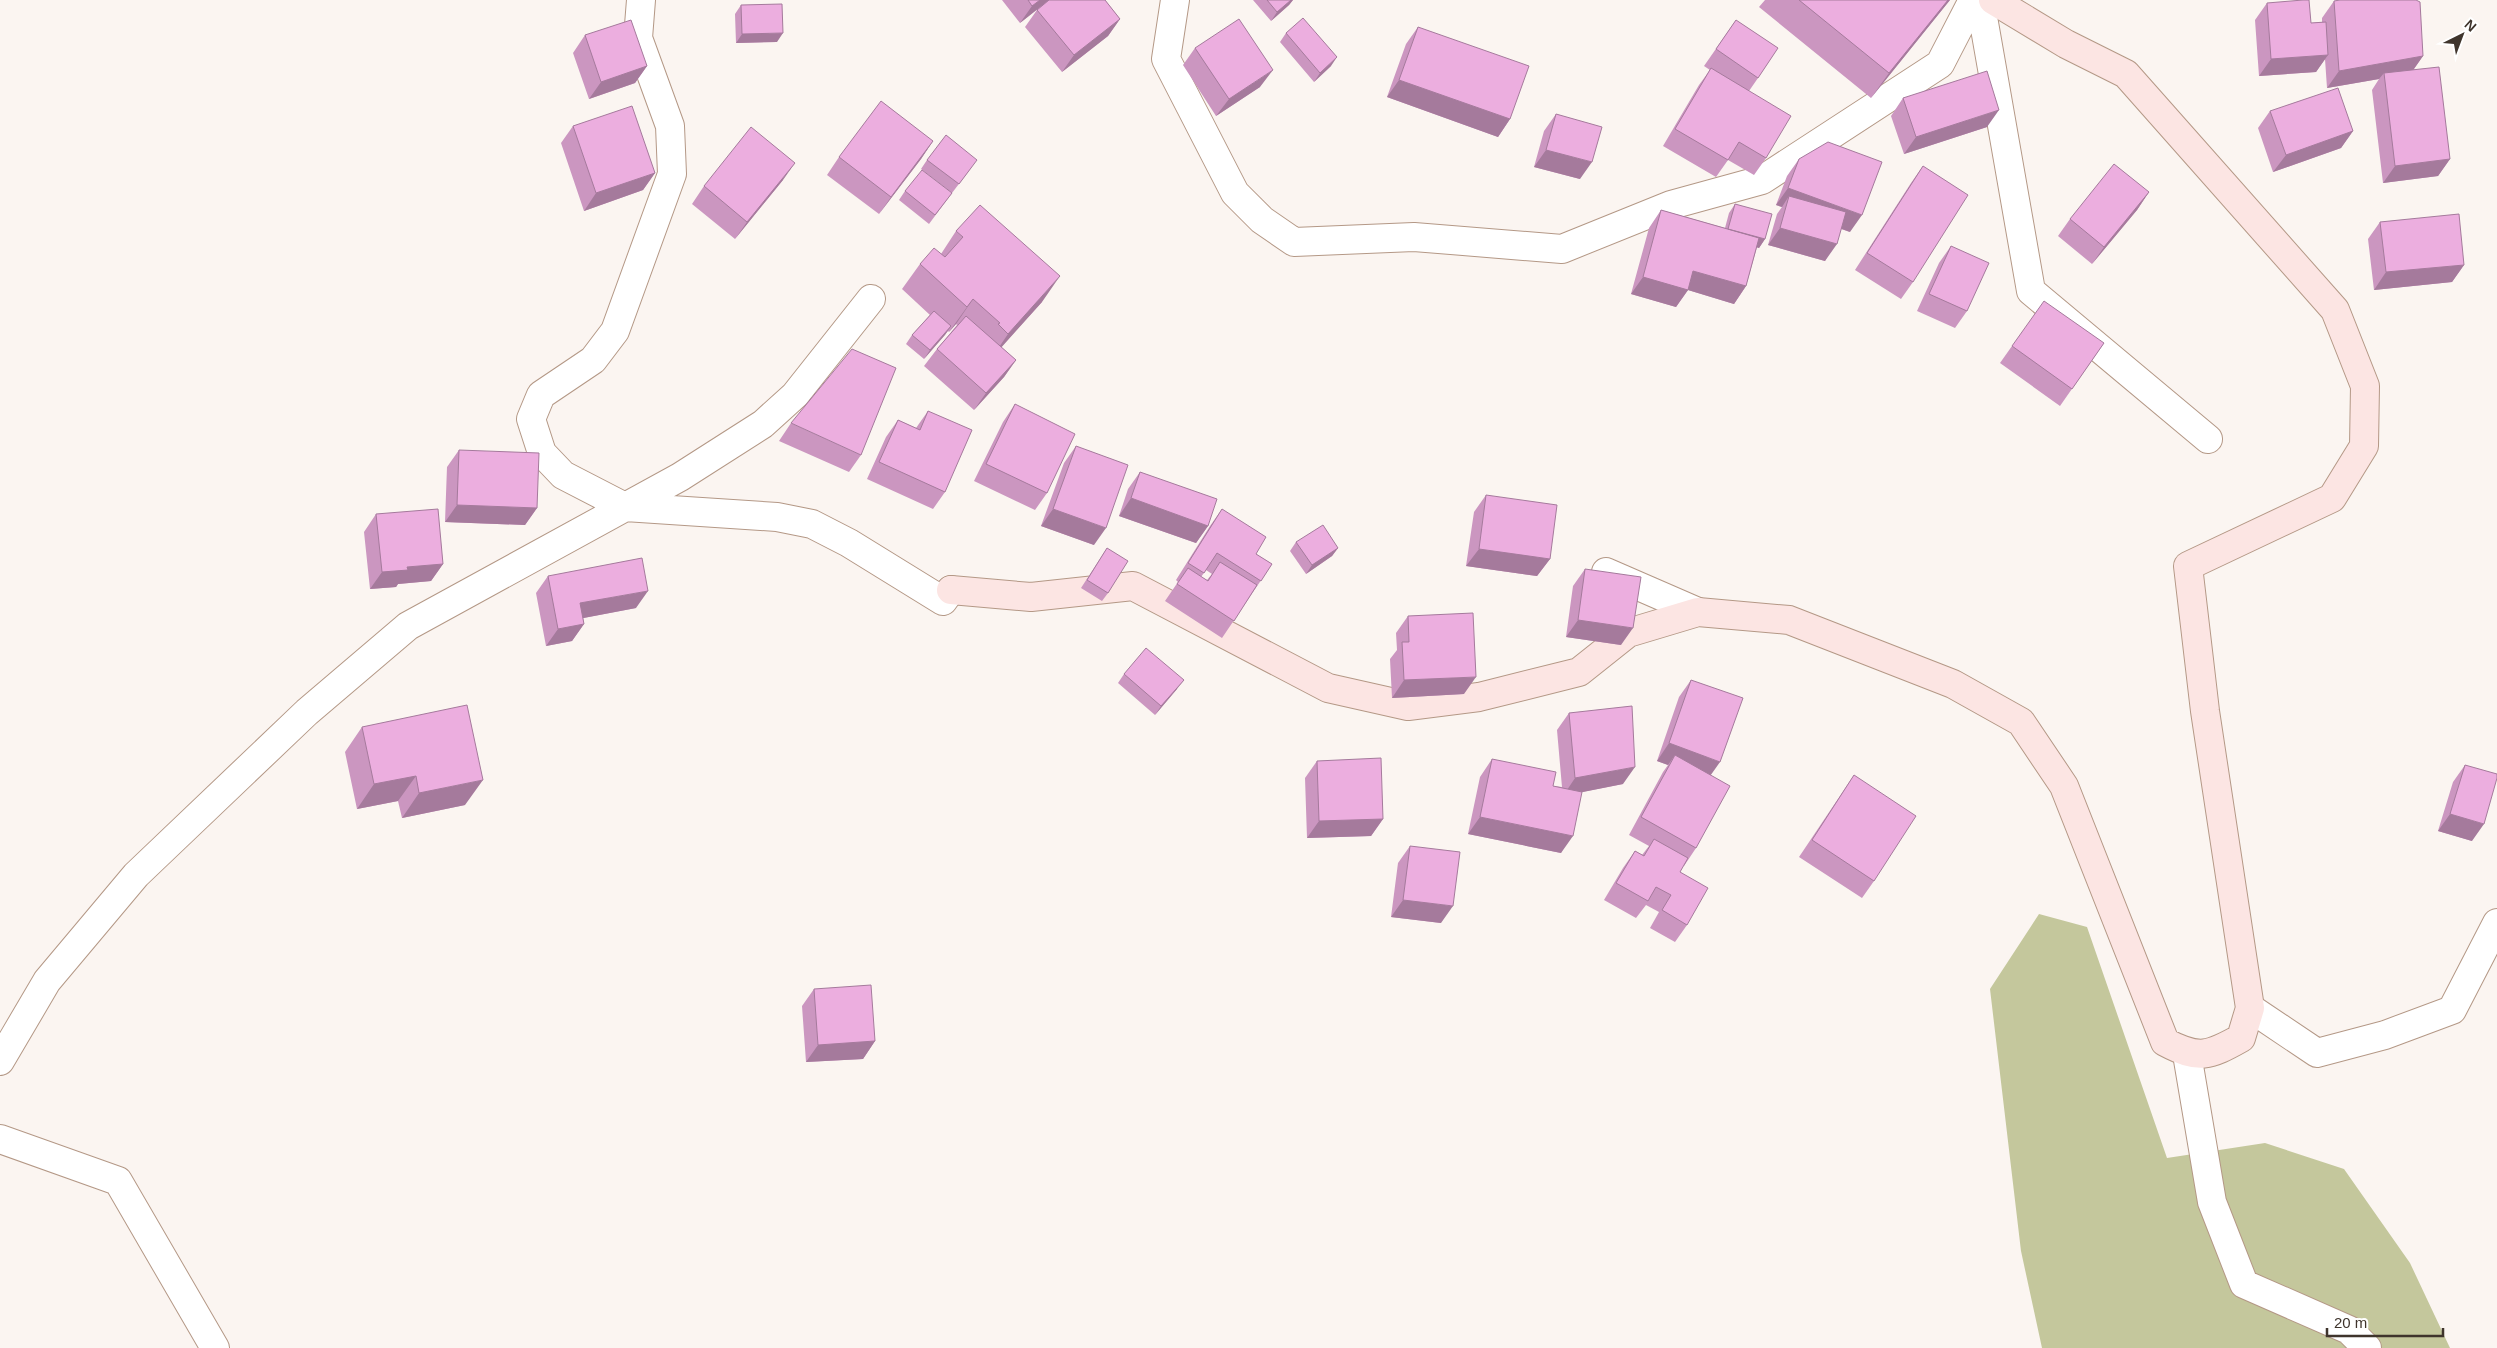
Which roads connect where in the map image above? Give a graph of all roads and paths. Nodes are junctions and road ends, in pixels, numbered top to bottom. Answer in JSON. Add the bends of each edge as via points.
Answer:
{"nodes":[{"id":1,"x":641,"y":0,"type":"edge"},
{"id":2,"x":1176,"y":0,"type":"edge"},
{"id":3,"x":1973,"y":0,"type":"edge"},
{"id":4,"x":1980,"y":0,"type":"edge"},
{"id":5,"x":1994,"y":0,"type":"edge"},
{"id":6,"x":871,"y":299,"type":"dead end"},
{"id":7,"x":2208,"y":439,"type":"dead end"},
{"id":8,"x":625,"y":507,"type":"junction"},
{"id":9,"x":1606,"y":572,"type":"edge"},
{"id":10,"x":1698,"y":612,"type":"junction"},
{"id":11,"x":2497,"y":923,"type":"edge"},
{"id":12,"x":2250,"y":1008,"type":"junction"},
{"id":13,"x":2187,"y":1054,"type":"junction"},
{"id":14,"x":0,"y":1061,"type":"edge"},
{"id":15,"x":0,"y":1139,"type":"edge"},
{"id":16,"x":214,"y":1348,"type":"edge"},
{"id":17,"x":2367,"y":1348,"type":"edge"}],
"edges":[{"from":1,"to":8,"type":"street","via":[[638,38],[670,126],[672,174],[615,331],[593,360],[541,395],[531,419],[542,453],[563,475]]},
{"from":2,"to":3,"type":"street","via":[[1166,59],[1234,193],[1262,220],[1294,242],[1414,237],[1562,249],[1671,205],[1762,180],[1940,64]]},
{"from":4,"to":7,"type":"street","via":[[2031,292]]},
{"from":5,"to":12,"type":"street","via":[[2066,44],[2126,74],[2335,310],[2365,386],[2364,446],[2332,498],[2188,566]]},
{"from":6,"to":8,"type":"street","via":[[795,396],[762,424],[680,477]]},
{"from":8,"to":10,"type":"street","via":[[777,517],[812,524],[943,601],[951,590],[1031,597],[1133,586],[1328,688],[1408,706],[1479,697],[1579,672],[1628,633]]},
{"from":8,"to":14,"type":"street","via":[[408,626],[307,712],[136,875],[47,981]]},
{"from":9,"to":10,"type":"street"},
{"from":10,"to":13,"type":"street","via":[[1789,620],[1954,684],[2020,722],[2064,786],[2165,1042]]},
{"from":11,"to":12,"type":"street","via":[[2452,1010],[2385,1035],[2317,1053]]},
{"from":12,"to":13,"type":"street","via":[[2242,1038],[2216,1053]]},
{"from":13,"to":17,"type":"street","via":[[2212,1202],[2244,1284],[2349,1330]]},
{"from":15,"to":16,"type":"street","via":[[118,1181]]}]}
